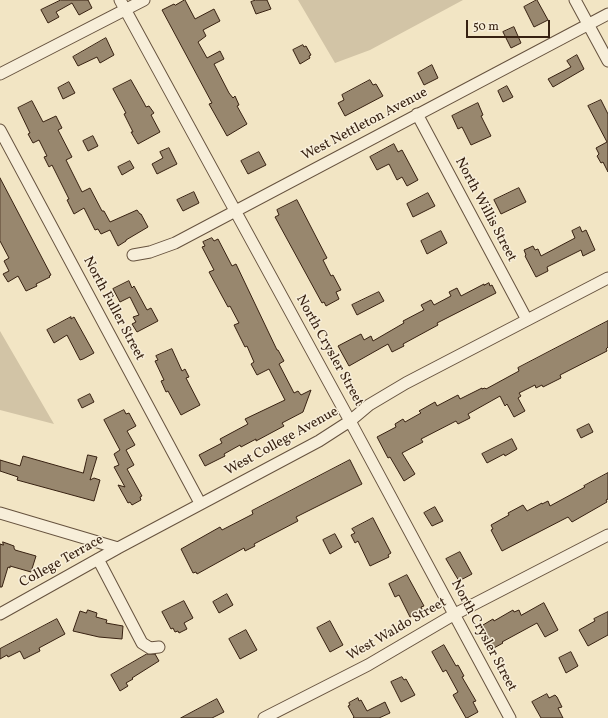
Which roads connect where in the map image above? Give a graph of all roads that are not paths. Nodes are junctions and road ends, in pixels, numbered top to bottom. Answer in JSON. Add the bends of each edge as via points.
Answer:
{"nodes":[{"id":1,"x":144,"y":0,"type":"edge"},
{"id":2,"x":575,"y":0,"type":"edge"},
{"id":3,"x":122,"y":5,"type":"edge"},
{"id":4,"x":608,"y":14,"type":"edge"},
{"id":5,"x":588,"y":24,"type":"junction"},
{"id":6,"x":608,"y":61,"type":"edge"},
{"id":7,"x":0,"y":74,"type":"edge"},
{"id":8,"x":417,"y":114,"type":"junction"},
{"id":9,"x":0,"y":130,"type":"edge"},
{"id":10,"x":236,"y":211,"type":"junction"},
{"id":11,"x":133,"y":255,"type":"dead end"},
{"id":12,"x":608,"y":278,"type":"edge"},
{"id":13,"x":527,"y":320,"type":"junction"},
{"id":14,"x":350,"y":421,"type":"junction"},
{"id":15,"x":200,"y":503,"type":"junction"},
{"id":16,"x":0,"y":513,"type":"edge"},
{"id":17,"x":608,"y":535,"type":"edge"},
{"id":18,"x":118,"y":548,"type":"junction"},
{"id":19,"x":98,"y":559,"type":"junction"},
{"id":20,"x":0,"y":614,"type":"edge"},
{"id":21,"x":455,"y":614,"type":"junction"},
{"id":22,"x":159,"y":647,"type":"dead end"},
{"id":23,"x":264,"y":718,"type":"edge"},
{"id":24,"x":510,"y":718,"type":"edge"}],
"edges":[{"from":1,"to":3,"type":"street"},
{"from":2,"to":5,"type":"street"},
{"from":3,"to":7,"type":"street"},
{"from":3,"to":10,"type":"street","name":"North Crysler Street"},
{"from":4,"to":5,"type":"street","name":"West Nettleton Avenue"},
{"from":5,"to":6,"type":"street"},
{"from":5,"to":8,"type":"street","name":"West Nettleton Avenue"},
{"from":8,"to":10,"type":"street","name":"West Nettleton Avenue"},
{"from":8,"to":13,"type":"street","name":"North Willis Street"},
{"from":9,"to":15,"type":"street","name":"North Fuller Street"},
{"from":10,"to":11,"type":"street","name":"West Nettleton Avenue","via":[[175,243]]},
{"from":10,"to":14,"type":"street","name":"North Crysler Street"},
{"from":12,"to":13,"type":"street","name":"West College Avenue"},
{"from":13,"to":14,"type":"street","name":"West College Avenue","via":[[406,383],[369,405]]},
{"from":14,"to":15,"type":"street","name":"West College Avenue","via":[[319,441]]},
{"from":14,"to":21,"type":"street","name":"North Crysler Street"},
{"from":15,"to":18,"type":"street","name":"West College Avenue"},
{"from":16,"to":18,"type":"street"},
{"from":17,"to":21,"type":"street","name":"West Waldo Street"},
{"from":18,"to":19,"type":"street","name":"College Terrace"},
{"from":19,"to":20,"type":"street","name":"College Terrace"},
{"from":19,"to":22,"type":"street","via":[[142,643],[150,648]]},
{"from":21,"to":23,"type":"street","name":"West Waldo Street","via":[[368,665]]},
{"from":21,"to":24,"type":"street","name":"North Crysler Street"}]}
